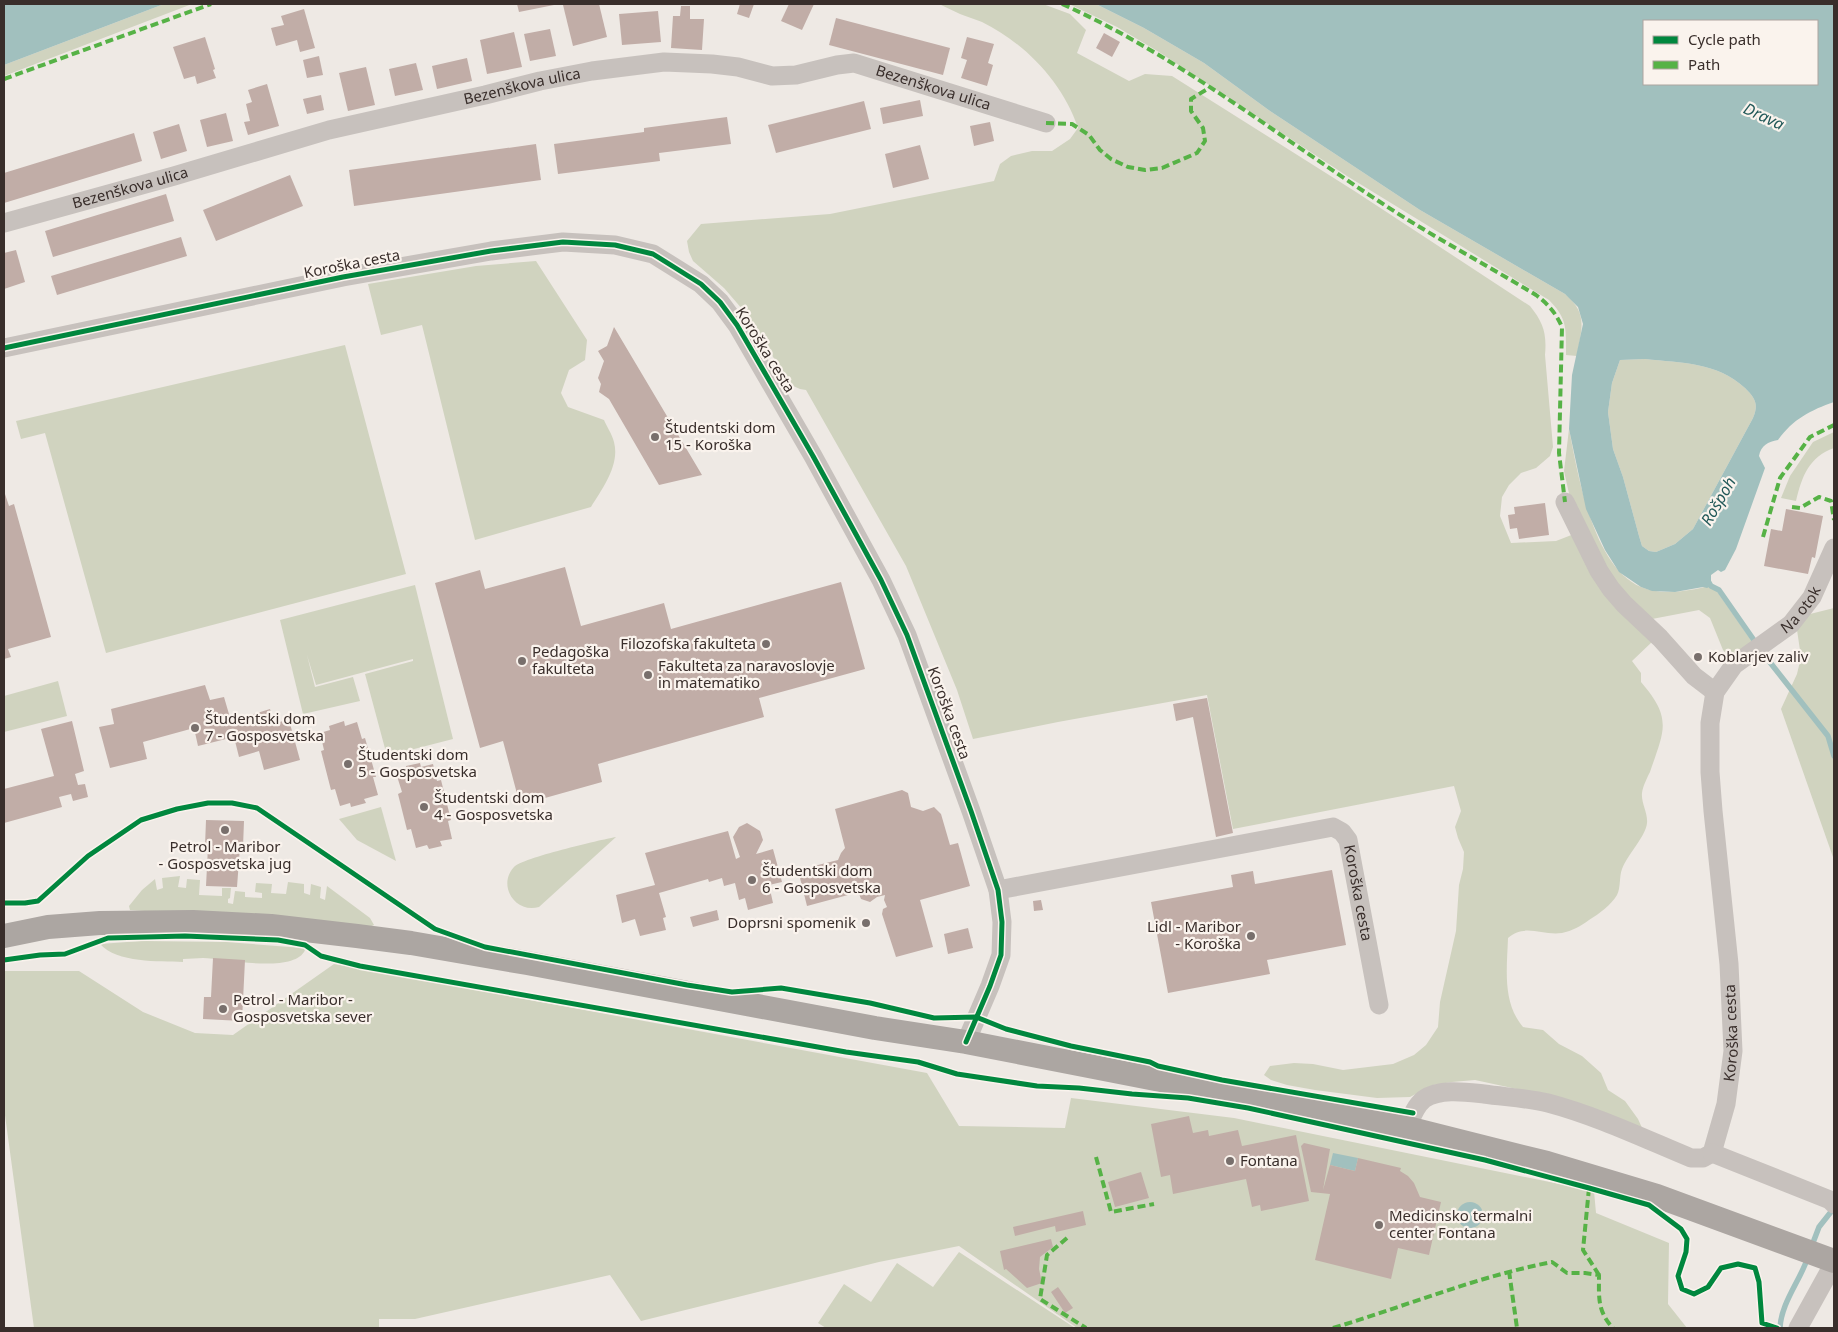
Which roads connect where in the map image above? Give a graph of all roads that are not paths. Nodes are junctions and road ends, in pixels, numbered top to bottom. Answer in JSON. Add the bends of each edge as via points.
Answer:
{"nodes":[{"id":1,"x":1046,"y":123,"type":"dead end"},
{"id":2,"x":4,"y":223,"type":"edge"},
{"id":3,"x":4,"y":348,"type":"edge"},
{"id":4,"x":1565,"y":502,"type":"dead end"},
{"id":5,"x":1834,"y":548,"type":"edge"},
{"id":6,"x":1746,"y":656,"type":"joint"},
{"id":7,"x":1715,"y":692,"type":"junction"},
{"id":8,"x":998,"y":890,"type":"junction"},
{"id":9,"x":4,"y":922,"type":"edge"},
{"id":10,"x":4,"y":927,"type":"edge"},
{"id":11,"x":35,"y":928,"type":"junction"},
{"id":12,"x":4,"y":936,"type":"edge"},
{"id":13,"x":1379,"y":1005,"type":"dead end"},
{"id":14,"x":966,"y":1042,"type":"junction"},
{"id":15,"x":1407,"y":1128,"type":"junction"},
{"id":16,"x":1712,"y":1152,"type":"junction"},
{"id":17,"x":1832,"y":1202,"type":"edge"},
{"id":18,"x":1832,"y":1274,"type":"edge"},
{"id":19,"x":1798,"y":1328,"type":"edge"}],
"edges":[{"from":1,"to":2,"type":"street","name":"Bezenškova ulica","via":[[854,63],[796,75],[772,76],[738,67],[664,62],[540,81],[329,130]]},
{"from":3,"to":8,"type":"street","name":"Koroška cesta","via":[[343,277],[491,251],[563,242],[615,245],[653,254],[701,284],[720,302],[737,325],[846,514],[907,635]]},
{"from":4,"to":7,"type":"street","via":[[1611,589],[1694,676]]},
{"from":5,"to":6,"type":"street","name":"Na otok","via":[[1812,597],[1791,624]]},
{"from":6,"to":7,"type":"street","name":"Koroška cesta","via":[[1734,665]]},
{"from":7,"to":16,"type":"street","name":"Koroška cesta","via":[[1710,732],[1711,782],[1729,964],[1733,1051],[1726,1104]]},
{"from":8,"to":13,"type":"street","name":"Koroška cesta","via":[[1332,828],[1342,832],[1348,840]]},
{"from":8,"to":14,"type":"street","name":"Koroška cesta","via":[[1002,954]]},
{"from":9,"to":11,"type":"main road"},
{"from":10,"to":11,"type":"main road"},
{"from":11,"to":12,"type":"main road"},
{"from":11,"to":14,"type":"main road","via":[[100,923],[192,922],[271,926],[357,936],[430,946]]},
{"from":14,"to":15,"type":"main road"},
{"from":15,"to":16,"type":"street","via":[[1413,1113],[1425,1098],[1456,1092],[1476,1093],[1548,1103],[1613,1125],[1691,1158],[1703,1158]]},
{"from":15,"to":18,"type":"main road","via":[[1547,1163],[1657,1196],[1800,1248]]},
{"from":16,"to":17,"type":"street"},
{"from":18,"to":19,"type":"street"}]}
